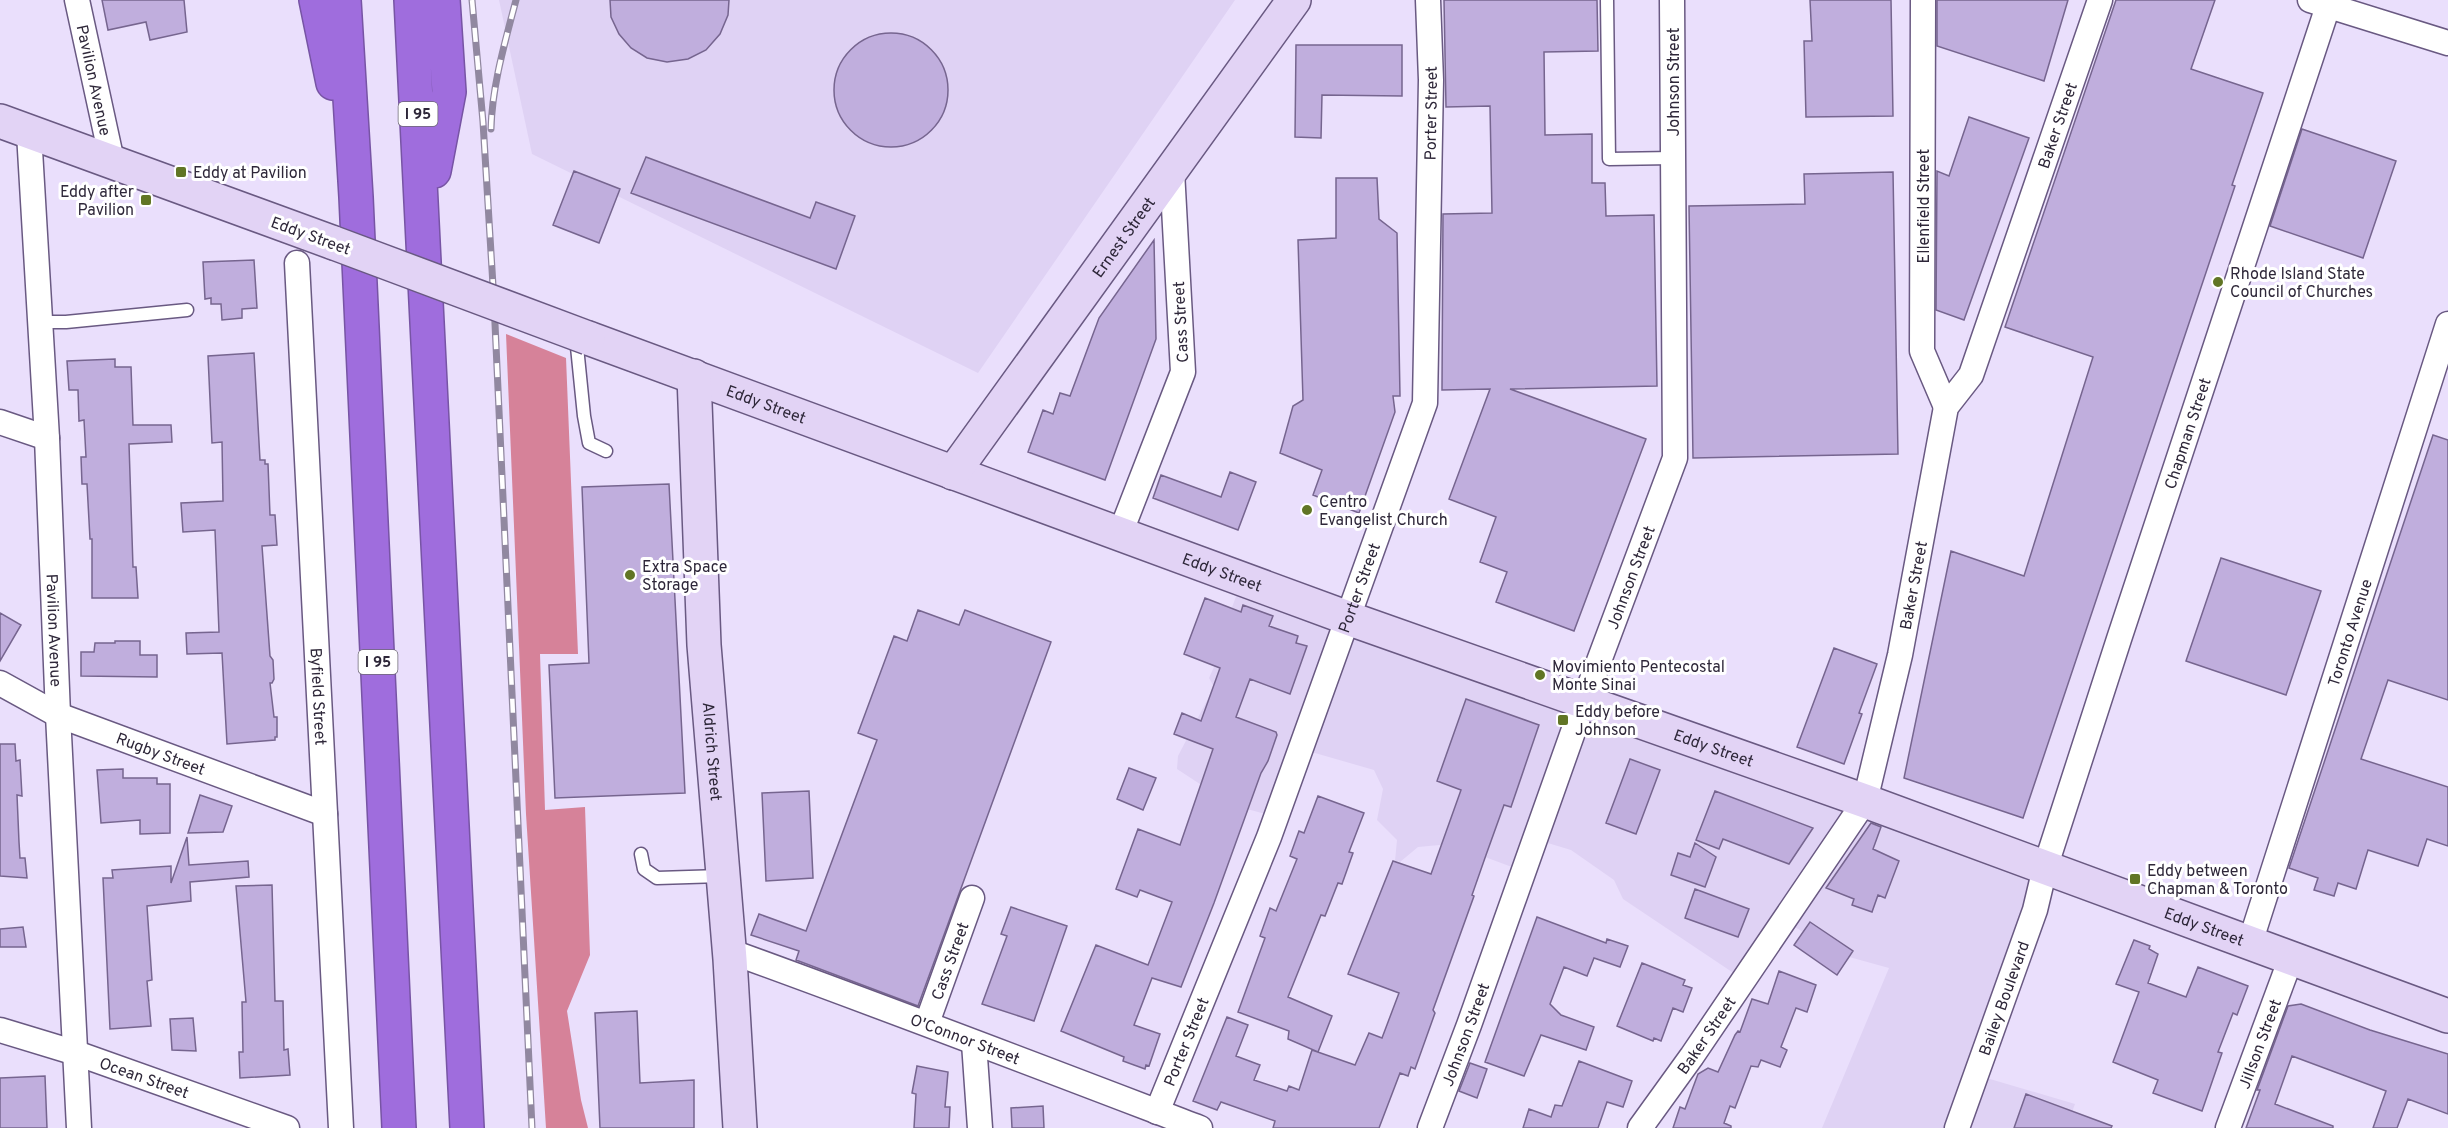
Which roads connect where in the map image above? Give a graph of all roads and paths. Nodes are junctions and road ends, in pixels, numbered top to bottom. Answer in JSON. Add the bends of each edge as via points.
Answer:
{"nodes":[{"id":1,"x":77,"y":0,"type":"edge"},
{"id":2,"x":316,"y":0,"type":"edge"},
{"id":3,"x":344,"y":0,"type":"edge"},
{"id":4,"x":411,"y":0,"type":"edge"},
{"id":5,"x":442,"y":0,"type":"edge"},
{"id":6,"x":1294,"y":0,"type":"edge"},
{"id":7,"x":1428,"y":0,"type":"edge"},
{"id":8,"x":1607,"y":0,"type":"edge"},
{"id":9,"x":1672,"y":0,"type":"edge"},
{"id":10,"x":1923,"y":0,"type":"edge"},
{"id":11,"x":2100,"y":0,"type":"edge"},
{"id":12,"x":2323,"y":2,"type":"edge"},
{"id":13,"x":2448,"y":43,"type":"edge"},
{"id":14,"x":15,"y":127,"type":"edge"},
{"id":15,"x":1673,"y":158,"type":"junction"},
{"id":16,"x":112,"y":161,"type":"junction"},
{"id":17,"x":1172,"y":171,"type":"junction"},
{"id":18,"x":356,"y":196,"type":"junction"},
{"id":19,"x":424,"y":228,"type":"junction"},
{"id":20,"x":297,"y":262,"type":"dead end"},
{"id":21,"x":187,"y":310,"type":"dead end"},
{"id":22,"x":39,"y":322,"type":"junction"},
{"id":23,"x":2448,"y":324,"type":"edge"},
{"id":24,"x":582,"y":335,"type":"junction"},
{"id":25,"x":694,"y":376,"type":"junction"},
{"id":26,"x":1946,"y":406,"type":"junction"},
{"id":27,"x":0,"y":422,"type":"edge"},
{"id":28,"x":47,"y":438,"type":"junction"},
{"id":29,"x":606,"y":451,"type":"dead end"},
{"id":30,"x":953,"y":473,"type":"junction"},
{"id":31,"x":1120,"y":534,"type":"junction"},
{"id":32,"x":1350,"y":617,"type":"junction"},
{"id":33,"x":0,"y":683,"type":"edge"},
{"id":34,"x":1584,"y":701,"type":"junction"},
{"id":35,"x":58,"y":715,"type":"junction"},
{"id":36,"x":1865,"y":801,"type":"junction"},
{"id":37,"x":325,"y":814,"type":"junction"},
{"id":38,"x":641,"y":854,"type":"dead end"},
{"id":39,"x":2045,"y":868,"type":"junction"},
{"id":40,"x":723,"y":876,"type":"junction"},
{"id":41,"x":972,"y":898,"type":"dead end"},
{"id":42,"x":2250,"y":943,"type":"junction"},
{"id":43,"x":729,"y":951,"type":"junction"},
{"id":44,"x":2291,"y":958,"type":"junction"},
{"id":45,"x":2447,"y":1013,"type":"edge"},
{"id":46,"x":927,"y":1023,"type":"junction"},
{"id":47,"x":0,"y":1030,"type":"edge"},
{"id":48,"x":974,"y":1043,"type":"junction"},
{"id":49,"x":76,"y":1053,"type":"junction"},
{"id":50,"x":1157,"y":1112,"type":"junction"},
{"id":51,"x":79,"y":1128,"type":"edge"},
{"id":52,"x":287,"y":1128,"type":"edge"},
{"id":53,"x":341,"y":1128,"type":"edge"},
{"id":54,"x":399,"y":1128,"type":"edge"},
{"id":55,"x":467,"y":1128,"type":"edge"},
{"id":56,"x":740,"y":1128,"type":"edge"},
{"id":57,"x":980,"y":1128,"type":"edge"},
{"id":58,"x":1200,"y":1128,"type":"edge"},
{"id":59,"x":1430,"y":1128,"type":"edge"},
{"id":60,"x":1640,"y":1128,"type":"edge"},
{"id":61,"x":1956,"y":1128,"type":"edge"},
{"id":62,"x":2228,"y":1128,"type":"edge"}],
"edges":[{"from":1,"to":16,"type":"street","name":"Pavilion Avenue"},
{"from":2,"to":18,"type":"highway"},
{"from":3,"to":18,"type":"highway","number":"I 95"},
{"from":4,"to":19,"type":"highway","number":"I 95"},
{"from":5,"to":19,"type":"highway","via":[[448,92]]},
{"from":6,"to":17,"type":"main road","name":"Ernest Street"},
{"from":7,"to":32,"type":"street","name":"Porter Street","via":[[1431,80],[1425,403]]},
{"from":8,"to":15,"type":"lane","via":[[1609,159]]},
{"from":9,"to":15,"type":"street","name":"Johnson Street"},
{"from":10,"to":26,"type":"street","name":"Ellenfield Street","via":[[1922,351]]},
{"from":11,"to":26,"type":"street","name":"Baker Street","via":[[1971,375]]},
{"from":12,"to":13,"type":"street"},
{"from":12,"to":39,"type":"street","name":"Chapman Street"},
{"from":14,"to":16,"type":"main road","name":"Eddy Street"},
{"from":14,"to":22,"type":"street","name":"Pavilion Avenue"},
{"from":15,"to":34,"type":"street","name":"Johnson Street","via":[[1675,458]]},
{"from":16,"to":24,"type":"main road","name":"Eddy Street","bridge":true},
{"from":17,"to":30,"type":"main road","name":"Ernest Street"},
{"from":17,"to":31,"type":"street","name":"Cass Street","via":[[1183,372]]},
{"from":18,"to":54,"type":"highway","number":"I 95"},
{"from":19,"to":55,"type":"highway","number":"I 95"},
{"from":20,"to":37,"type":"street","name":"Byfield Street"},
{"from":21,"to":22,"type":"lane"},
{"from":22,"to":28,"type":"street","name":"Pavilion Avenue"},
{"from":23,"to":42,"type":"street","name":"Toronto Avenue"},
{"from":24,"to":25,"type":"main road","name":"Eddy Street"},
{"from":24,"to":29,"type":"lane","via":[[584,417],[590,443]]},
{"from":25,"to":30,"type":"main road","name":"Eddy Street"},
{"from":25,"to":40,"type":"main road","name":"Aldrich Street","via":[[698,632]]},
{"from":26,"to":36,"type":"street","name":"Baker Street","via":[[1898,661]]},
{"from":27,"to":28,"type":"street"},
{"from":28,"to":35,"type":"street","name":"Pavilion Avenue"},
{"from":30,"to":31,"type":"main road","name":"Eddy Street"},
{"from":31,"to":32,"type":"main road","name":"Eddy Street"},
{"from":32,"to":34,"type":"main road","name":"Eddy Street"},
{"from":32,"to":50,"type":"street","name":"Porter Street","via":[[1269,837]]},
{"from":33,"to":35,"type":"street","name":"Rugby Street"},
{"from":34,"to":36,"type":"main road","name":"Eddy Street"},
{"from":34,"to":59,"type":"street","name":"Johnson Street"},
{"from":35,"to":37,"type":"street","name":"Rugby Street"},
{"from":35,"to":49,"type":"street","name":"Pavilion Avenue"},
{"from":36,"to":39,"type":"main road","name":"Eddy Street"},
{"from":36,"to":60,"type":"street","name":"Baker Street"},
{"from":37,"to":53,"type":"street","name":"Byfield Street"},
{"from":38,"to":40,"type":"lane","via":[[644,868],[657,878]]},
{"from":39,"to":42,"type":"main road","name":"Eddy Street"},
{"from":39,"to":61,"type":"street","name":"Bailey Boulevard","via":[[2035,910]]},
{"from":40,"to":43,"type":"main road","name":"Aldrich Street"},
{"from":41,"to":46,"type":"street","name":"Cass Street"},
{"from":42,"to":44,"type":"main road","name":"Eddy Street"},
{"from":43,"to":46,"type":"street","name":"O'Connor Street"},
{"from":43,"to":56,"type":"main road","name":"Aldrich Street"},
{"from":44,"to":45,"type":"main road","name":"Eddy Street"},
{"from":44,"to":62,"type":"street","name":"Jillson Street"},
{"from":46,"to":48,"type":"street","name":"O'Connor Street"},
{"from":47,"to":49,"type":"street","name":"Ocean Street"},
{"from":48,"to":50,"type":"street","name":"O'Connor Street"},
{"from":48,"to":57,"type":"street"},
{"from":49,"to":51,"type":"street","name":"Pavilion Avenue"},
{"from":49,"to":52,"type":"street","name":"Ocean Street"},
{"from":50,"to":58,"type":"street","name":"O'Connor Street"}]}
